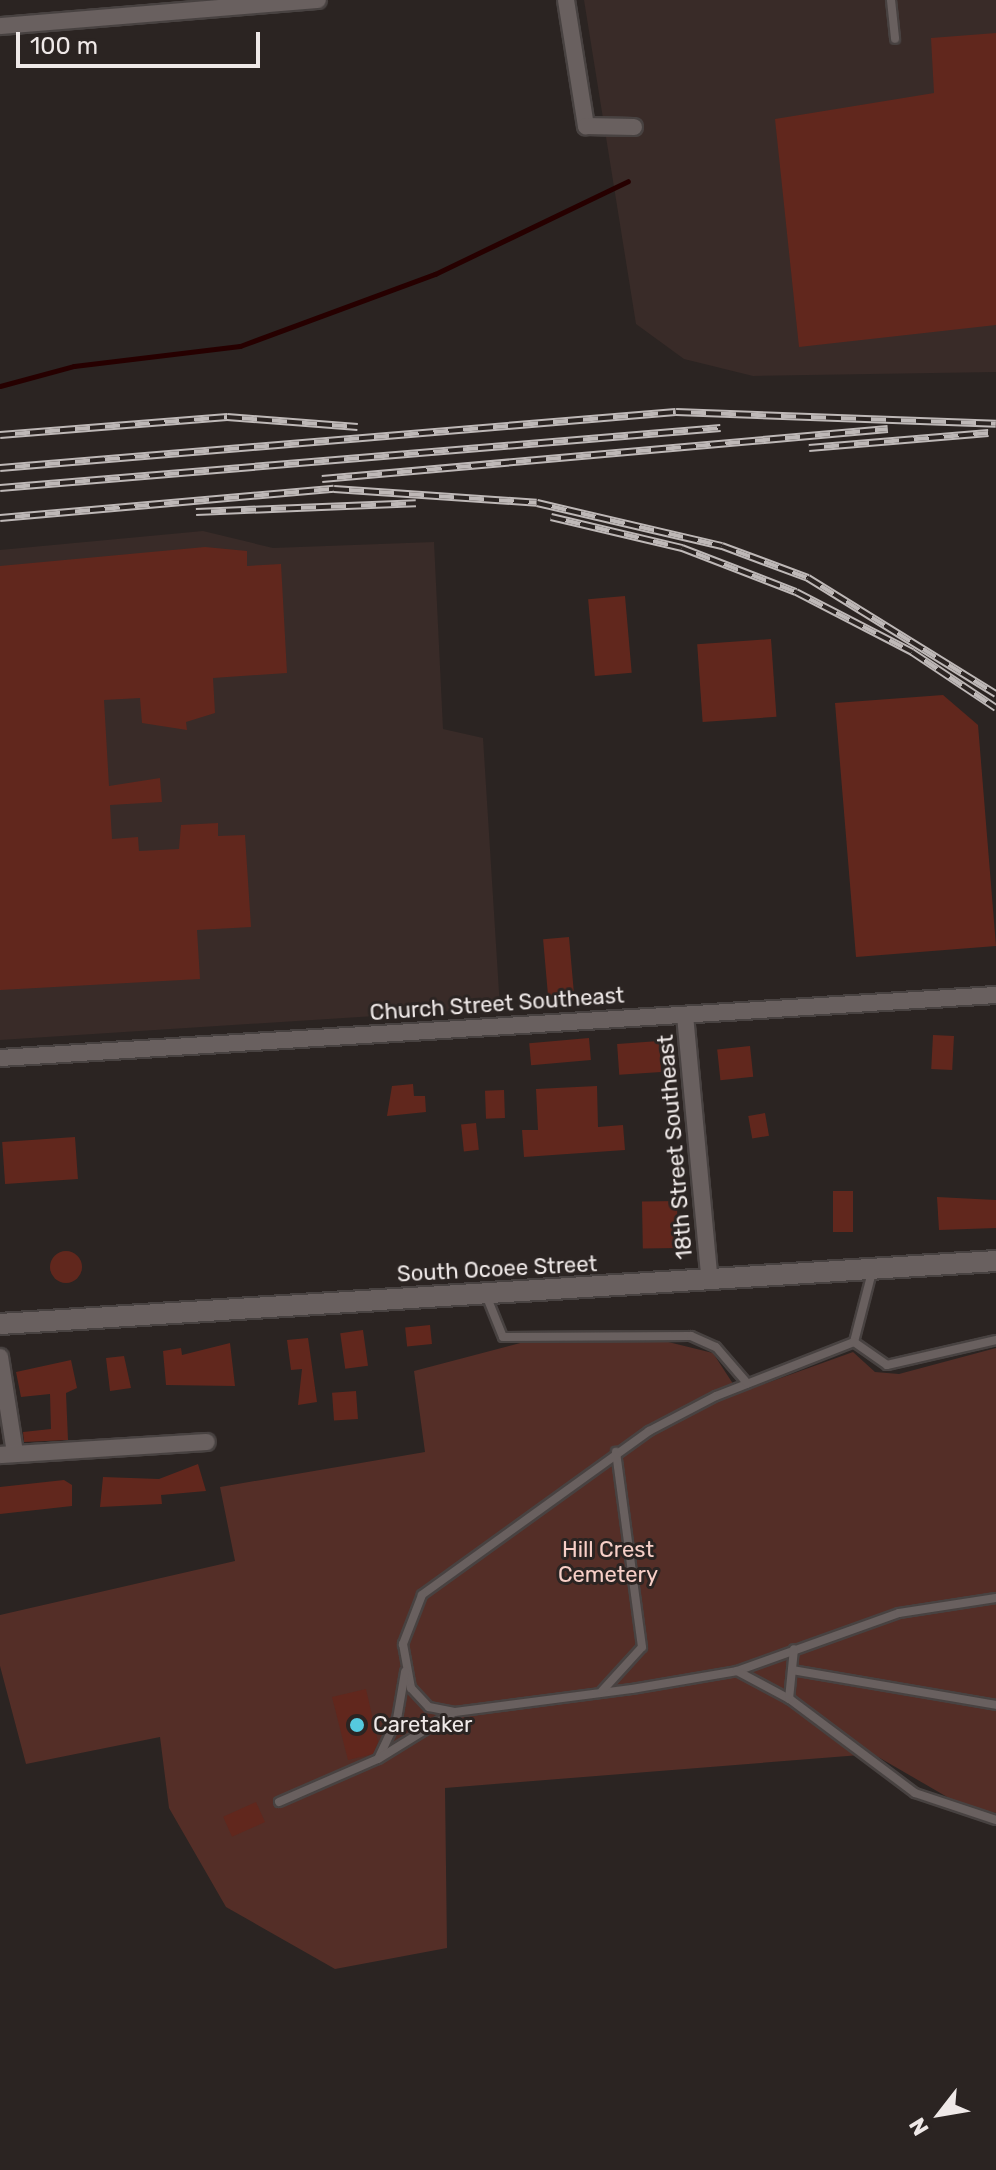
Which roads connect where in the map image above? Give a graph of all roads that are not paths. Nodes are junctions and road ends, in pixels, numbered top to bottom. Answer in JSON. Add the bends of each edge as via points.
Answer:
{"nodes":[{"id":1,"x":318,"y":0,"type":"edge"},
{"id":2,"x":566,"y":0,"type":"edge"},
{"id":3,"x":891,"y":0,"type":"edge"},
{"id":4,"x":249,"y":3,"type":"edge"},
{"id":5,"x":0,"y":26,"type":"edge"},
{"id":6,"x":895,"y":39,"type":"dead end"},
{"id":7,"x":634,"y":127,"type":"dead end"},
{"id":8,"x":996,"y":995,"type":"edge"},
{"id":9,"x":685,"y":1015,"type":"junction"},
{"id":10,"x":0,"y":1058,"type":"edge"},
{"id":11,"x":996,"y":1261,"type":"edge"},
{"id":12,"x":873,"y":1265,"type":"junction"},
{"id":13,"x":709,"y":1276,"type":"junction"},
{"id":14,"x":486,"y":1294,"type":"junction"},
{"id":15,"x":0,"y":1324,"type":"edge"},
{"id":16,"x":996,"y":1340,"type":"edge"},
{"id":17,"x":854,"y":1342,"type":"junction"},
{"id":18,"x":0,"y":1357,"type":"edge"},
{"id":19,"x":747,"y":1383,"type":"junction"},
{"id":20,"x":207,"y":1442,"type":"dead end"},
{"id":21,"x":616,"y":1452,"type":"junction"},
{"id":22,"x":8,"y":1454,"type":"edge"},
{"id":23,"x":996,"y":1598,"type":"edge"},
{"id":24,"x":794,"y":1649,"type":"junction"},
{"id":25,"x":407,"y":1663,"type":"junction"},
{"id":26,"x":792,"y":1670,"type":"junction"},
{"id":27,"x":737,"y":1671,"type":"junction"},
{"id":28,"x":598,"y":1693,"type":"junction"},
{"id":29,"x":789,"y":1699,"type":"junction"},
{"id":30,"x":996,"y":1705,"type":"edge"},
{"id":31,"x":455,"y":1712,"type":"junction"},
{"id":32,"x":378,"y":1759,"type":"junction"},
{"id":33,"x":279,"y":1802,"type":"dead end"},
{"id":34,"x":996,"y":1820,"type":"edge"}],
"edges":[{"from":1,"to":4,"type":"street"},
{"from":2,"to":7,"type":"street","via":[[586,126]]},
{"from":3,"to":6,"type":"lane"},
{"from":4,"to":5,"type":"street"},
{"from":8,"to":9,"type":"street","name":"Church Street Southeast"},
{"from":9,"to":10,"type":"street","name":"Church Street Southeast"},
{"from":9,"to":13,"type":"street","name":"18th Street Southeast"},
{"from":11,"to":12,"type":"street","name":"South Ocoee Street"},
{"from":12,"to":13,"type":"street","name":"South Ocoee Street"},
{"from":12,"to":17,"type":"lane","via":[[866,1317]]},
{"from":13,"to":14,"type":"street","name":"South Ocoee Street"},
{"from":14,"to":15,"type":"street","name":"South Ocoee Street"},
{"from":14,"to":19,"type":"lane","via":[[503,1337],[691,1336],[716,1347]]},
{"from":16,"to":17,"type":"lane","via":[[887,1365]]},
{"from":17,"to":19,"type":"lane"},
{"from":18,"to":22,"type":"street"},
{"from":19,"to":21,"type":"lane"},
{"from":20,"to":22,"type":"street"},
{"from":21,"to":25,"type":"lane","via":[[422,1595],[403,1644]]},
{"from":21,"to":28,"type":"lane","via":[[642,1647],[619,1679]]},
{"from":23,"to":24,"type":"lane","via":[[899,1613]]},
{"from":24,"to":26,"type":"lane"},
{"from":24,"to":27,"type":"lane"},
{"from":25,"to":31,"type":"lane","via":[[411,1688],[429,1707]]},
{"from":25,"to":32,"type":"lane","via":[[397,1719]]},
{"from":26,"to":29,"type":"lane"},
{"from":26,"to":30,"type":"lane"},
{"from":27,"to":28,"type":"lane"},
{"from":27,"to":29,"type":"lane"},
{"from":28,"to":31,"type":"lane"},
{"from":29,"to":34,"type":"lane","via":[[915,1793]]},
{"from":31,"to":32,"type":"lane"},
{"from":32,"to":33,"type":"lane"}]}
